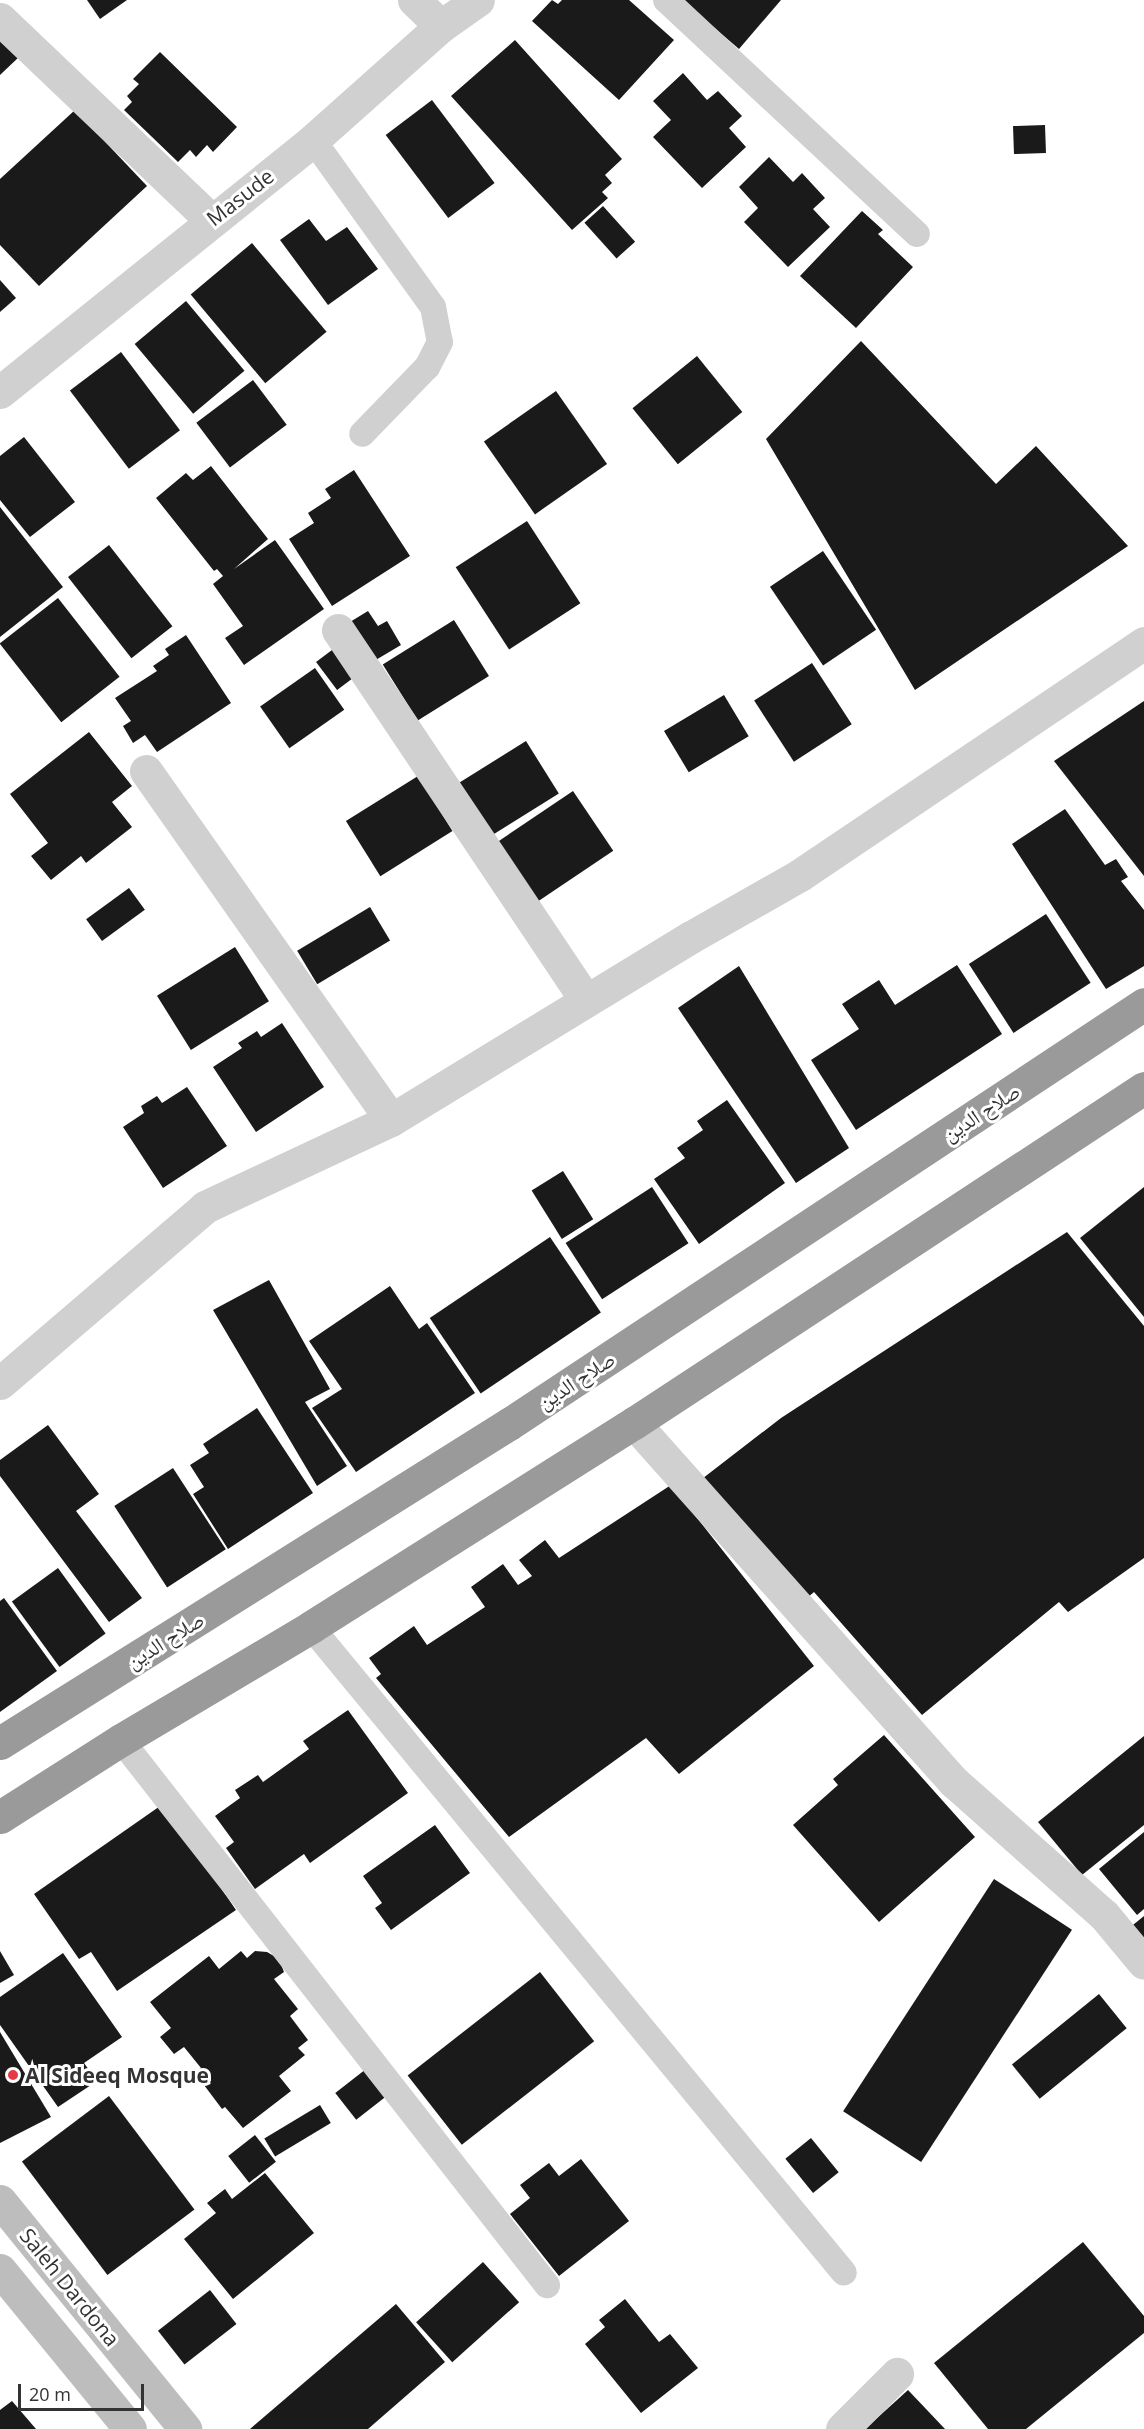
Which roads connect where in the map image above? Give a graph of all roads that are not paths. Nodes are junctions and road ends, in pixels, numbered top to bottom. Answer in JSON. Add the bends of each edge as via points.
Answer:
{"nodes":[{"id":1,"x":414,"y":0,"type":"edge"},
{"id":2,"x":478,"y":0,"type":"edge"},
{"id":3,"x":666,"y":0,"type":"edge"},
{"id":4,"x":0,"y":19,"type":"edge"},
{"id":5,"x":441,"y":26,"type":"junction"},
{"id":6,"x":313,"y":140,"type":"junction"},
{"id":7,"x":212,"y":220,"type":"junction"},
{"id":8,"x":917,"y":234,"type":"dead end"},
{"id":9,"x":0,"y":392,"type":"edge"},
{"id":10,"x":362,"y":434,"type":"dead end"},
{"id":11,"x":338,"y":630,"type":"dead end"},
{"id":12,"x":1144,"y":643,"type":"edge"},
{"id":13,"x":146,"y":771,"type":"dead end"},
{"id":14,"x":586,"y":1000,"type":"junction"},
{"id":15,"x":1144,"y":1004,"type":"edge"},
{"id":16,"x":1144,"y":1089,"type":"edge"},
{"id":17,"x":391,"y":1120,"type":"junction"},
{"id":18,"x":0,"y":1383,"type":"edge"},
{"id":19,"x":634,"y":1422,"type":"junction"},
{"id":20,"x":311,"y":1627,"type":"junction"},
{"id":21,"x":121,"y":1740,"type":"junction"},
{"id":22,"x":0,"y":1743,"type":"edge"},
{"id":23,"x":0,"y":1817,"type":"edge"},
{"id":24,"x":1144,"y":1963,"type":"edge"},
{"id":25,"x":0,"y":2201,"type":"edge"},
{"id":26,"x":0,"y":2270,"type":"edge"},
{"id":27,"x":844,"y":2273,"type":"dead end"},
{"id":28,"x":546,"y":2285,"type":"dead end"},
{"id":29,"x":897,"y":2374,"type":"dead end"},
{"id":30,"x":130,"y":2429,"type":"edge"},
{"id":31,"x":185,"y":2429,"type":"edge"},
{"id":32,"x":842,"y":2429,"type":"edge"}],
"edges":[{"from":1,"to":5,"type":"street"},
{"from":2,"to":5,"type":"street","name":"Masude"},
{"from":3,"to":8,"type":"lane"},
{"from":4,"to":7,"type":"street"},
{"from":5,"to":6,"type":"street","name":"Masude"},
{"from":6,"to":7,"type":"street","name":"Masude"},
{"from":6,"to":10,"type":"lane","via":[[433,307],[440,342],[427,367]]},
{"from":7,"to":9,"type":"street","name":"Masude"},
{"from":11,"to":14,"type":"street"},
{"from":12,"to":14,"type":"street","via":[[800,875]]},
{"from":13,"to":17,"type":"street"},
{"from":14,"to":17,"type":"street"},
{"from":15,"to":22,"type":"highway","name":"صلاح الدين","via":[[509,1424]]},
{"from":16,"to":19,"type":"highway"},
{"from":17,"to":18,"type":"street","via":[[206,1207]]},
{"from":19,"to":20,"type":"highway"},
{"from":19,"to":24,"type":"street","via":[[954,1782],[1104,1915]]},
{"from":20,"to":21,"type":"highway"},
{"from":20,"to":27,"type":"lane"},
{"from":21,"to":23,"type":"highway"},
{"from":21,"to":28,"type":"lane"},
{"from":25,"to":31,"type":"street","name":"Saleh Dardona"},
{"from":26,"to":30,"type":"street","name":"Saleh Dardona"},
{"from":29,"to":32,"type":"street"}]}
